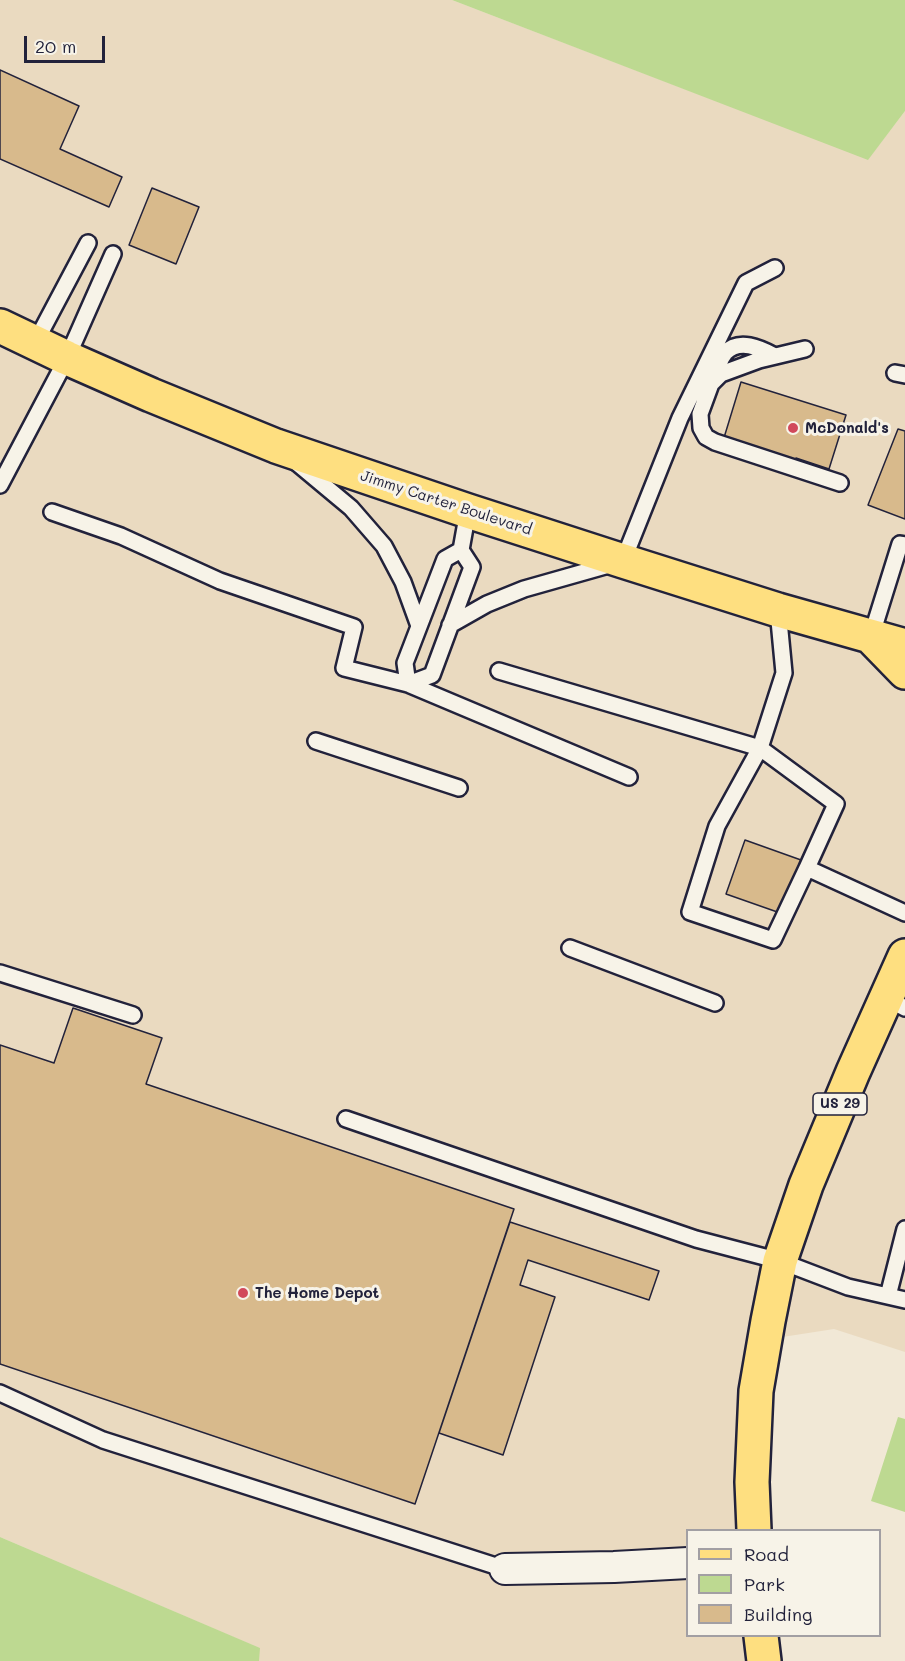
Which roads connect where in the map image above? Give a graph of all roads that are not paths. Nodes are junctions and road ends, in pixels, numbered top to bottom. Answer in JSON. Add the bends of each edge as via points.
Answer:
{"nodes":[{"id":1,"x":88,"y":243,"type":"dead end"},
{"id":2,"x":113,"y":254,"type":"dead end"},
{"id":3,"x":775,"y":268,"type":"dead end"},
{"id":4,"x":0,"y":326,"type":"edge"},
{"id":5,"x":35,"y":343,"type":"junction"},
{"id":6,"x":805,"y":349,"type":"dead end"},
{"id":7,"x":67,"y":358,"type":"junction"},
{"id":8,"x":276,"y":446,"type":"junction"},
{"id":9,"x":840,"y":483,"type":"dead end"},
{"id":10,"x":0,"y":484,"type":"edge"},
{"id":11,"x":468,"y":511,"type":"junction"},
{"id":12,"x":52,"y":512,"type":"dead end"},
{"id":13,"x":905,"y":545,"type":"edge"},
{"id":14,"x":461,"y":550,"type":"junction"},
{"id":15,"x":623,"y":561,"type":"junction"},
{"id":16,"x":778,"y":610,"type":"junction"},
{"id":17,"x":450,"y":625,"type":"junction"},
{"id":18,"x":419,"y":626,"type":"junction"},
{"id":19,"x":871,"y":637,"type":"junction"},
{"id":20,"x":905,"y":646,"type":"edge"},
{"id":21,"x":499,"y":671,"type":"dead end"},
{"id":22,"x":905,"y":672,"type":"edge"},
{"id":23,"x":408,"y":684,"type":"junction"},
{"id":24,"x":316,"y":741,"type":"dead end"},
{"id":25,"x":760,"y":748,"type":"junction"},
{"id":26,"x":629,"y":777,"type":"dead end"},
{"id":27,"x":459,"y":788,"type":"dead end"},
{"id":28,"x":807,"y":868,"type":"junction"},
{"id":29,"x":905,"y":914,"type":"edge"},
{"id":30,"x":570,"y":948,"type":"dead end"},
{"id":31,"x":905,"y":956,"type":"edge"},
{"id":32,"x":0,"y":974,"type":"edge"},
{"id":33,"x":715,"y":1003,"type":"dead end"},
{"id":34,"x":896,"y":1003,"type":"edge"},
{"id":35,"x":133,"y":1015,"type":"dead end"},
{"id":36,"x":346,"y":1119,"type":"dead end"},
{"id":37,"x":905,"y":1229,"type":"edge"},
{"id":38,"x":780,"y":1261,"type":"junction"},
{"id":39,"x":888,"y":1296,"type":"junction"},
{"id":40,"x":905,"y":1300,"type":"edge"},
{"id":41,"x":0,"y":1393,"type":"edge"},
{"id":42,"x":754,"y":1529,"type":"edge"},
{"id":43,"x":686,"y":1563,"type":"edge"},
{"id":44,"x":505,"y":1569,"type":"joint"},
{"id":45,"x":761,"y":1637,"type":"edge"},
{"id":46,"x":764,"y":1661,"type":"edge"}],
"edges":[{"from":1,"to":5,"type":"lane"},
{"from":2,"to":7,"type":"lane"},
{"from":3,"to":15,"type":"lane","via":[[746,283],[680,418]]},
{"from":4,"to":5,"type":"main road","name":"Jimmy Carter Boulevard"},
{"from":5,"to":7,"type":"main road","name":"Jimmy Carter Boulevard"},
{"from":6,"to":9,"type":"lane","via":[[775,356],[747,345],[726,352],[700,414],[701,428],[715,442]]},
{"from":7,"to":8,"type":"main road","name":"Jimmy Carter Boulevard"},
{"from":7,"to":10,"type":"lane"},
{"from":8,"to":11,"type":"main road","name":"Jimmy Carter Boulevard"},
{"from":8,"to":18,"type":"lane","via":[[351,508],[384,546]]},
{"from":11,"to":14,"type":"lane"},
{"from":11,"to":15,"type":"main road","name":"Jimmy Carter Boulevard"},
{"from":12,"to":23,"type":"lane","via":[[121,537],[220,581],[354,627],[344,668]]},
{"from":13,"to":19,"type":"lane","via":[[900,544]]},
{"from":14,"to":17,"type":"lane","via":[[472,567]]},
{"from":14,"to":18,"type":"lane","via":[[445,559]]},
{"from":15,"to":16,"type":"main road","name":"Jimmy Carter Boulevard"},
{"from":15,"to":17,"type":"lane","via":[[524,589],[486,604]]},
{"from":16,"to":19,"type":"main road","name":"Jimmy Carter Boulevard"},
{"from":16,"to":25,"type":"lane","via":[[784,673]]},
{"from":17,"to":23,"type":"lane","via":[[432,675]]},
{"from":18,"to":23,"type":"lane","via":[[405,663]]},
{"from":19,"to":20,"type":"main road","name":"Jimmy Carter Boulevard"},
{"from":19,"to":22,"type":"main road"},
{"from":21,"to":25,"type":"lane"},
{"from":23,"to":26,"type":"lane"},
{"from":24,"to":27,"type":"lane"},
{"from":25,"to":28,"type":"lane","via":[[836,804]]},
{"from":25,"to":28,"type":"lane","via":[[717,826],[690,912],[773,940]]},
{"from":28,"to":29,"type":"lane"},
{"from":30,"to":33,"type":"lane"},
{"from":31,"to":34,"type":"main road","number":"US 29"},
{"from":32,"to":35,"type":"lane"},
{"from":34,"to":38,"type":"main road","number":"US 29","via":[[853,1072],[806,1185]]},
{"from":36,"to":38,"type":"lane","via":[[696,1239]]},
{"from":37,"to":39,"type":"lane"},
{"from":38,"to":39,"type":"lane","via":[[848,1287]]},
{"from":38,"to":42,"type":"main road","number":"US 29","via":[[756,1391]]},
{"from":39,"to":40,"type":"lane"},
{"from":41,"to":44,"type":"lane","via":[[103,1440]]},
{"from":43,"to":44,"type":"street"},
{"from":45,"to":46,"type":"main road"}]}
